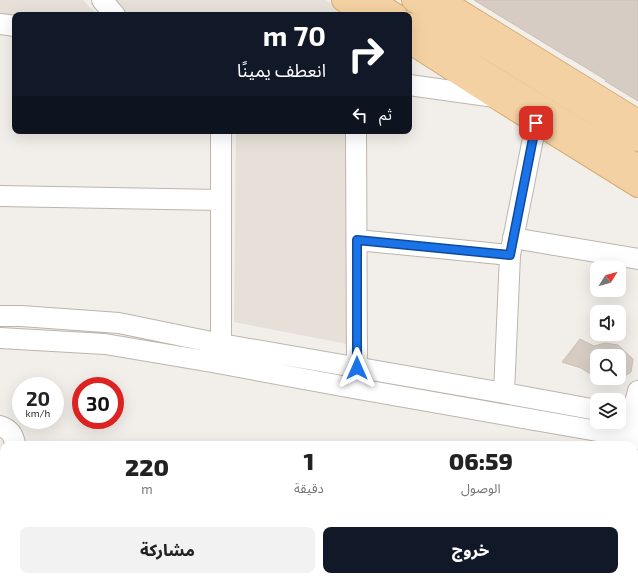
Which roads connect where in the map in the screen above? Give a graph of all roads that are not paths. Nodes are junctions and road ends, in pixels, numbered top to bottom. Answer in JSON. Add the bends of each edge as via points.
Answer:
{"nodes":[{"id":1,"x":102,"y":0,"type":"edge"},
{"id":2,"x":343,"y":0,"type":"edge"},
{"id":3,"x":372,"y":0,"type":"edge"},
{"id":4,"x":413,"y":0,"type":"edge"},
{"id":5,"x":442,"y":0,"type":"edge"},
{"id":6,"x":112,"y":12,"type":"edge"},
{"id":7,"x":361,"y":12,"type":"edge"},
{"id":8,"x":391,"y":12,"type":"edge"},
{"id":9,"x":0,"y":24,"type":"edge"},
{"id":10,"x":12,"y":26,"type":"edge"},
{"id":11,"x":412,"y":26,"type":"edge"},
{"id":12,"x":412,"y":44,"type":"edge"},
{"id":13,"x":412,"y":85,"type":"edge"},
{"id":14,"x":495,"y":97,"type":"junction"},
{"id":15,"x":638,"y":120,"type":"edge"},
{"id":16,"x":536,"y":123,"type":"junction"},
{"id":17,"x":221,"y":134,"type":"edge"},
{"id":18,"x":356,"y":134,"type":"edge"},
{"id":19,"x":638,"y":140,"type":"edge"},
{"id":20,"x":638,"y":166,"type":"edge"},
{"id":21,"x":638,"y":186,"type":"edge"},
{"id":22,"x":0,"y":196,"type":"edge"},
{"id":23,"x":221,"y":200,"type":"junction"},
{"id":24,"x":357,"y":240,"type":"junction"},
{"id":25,"x":511,"y":246,"type":"junction"},
{"id":26,"x":638,"y":259,"type":"edge"},
{"id":27,"x":0,"y":316,"type":"edge"},
{"id":28,"x":0,"y":338,"type":"edge"},
{"id":29,"x":221,"y":344,"type":"junction"},
{"id":30,"x":357,"y":368,"type":"junction"},
{"id":31,"x":638,"y":391,"type":"edge"},
{"id":32,"x":504,"y":393,"type":"junction"},
{"id":33,"x":590,"y":409,"type":"edge"},
{"id":34,"x":629,"y":416,"type":"edge"},
{"id":35,"x":0,"y":426,"type":"edge"},
{"id":36,"x":632,"y":438,"type":"edge"},
{"id":37,"x":15,"y":441,"type":"edge"}],
"edges":[{"from":1,"to":6,"type":"street"},
{"from":2,"to":7,"type":"main road"},
{"from":3,"to":8,"type":"main road"},
{"from":4,"to":19,"type":"main road"},
{"from":5,"to":15,"type":"main road"},
{"from":9,"to":10,"type":"street"},
{"from":11,"to":20,"type":"main road"},
{"from":12,"to":14,"type":"main road"},
{"from":13,"to":14,"type":"street"},
{"from":14,"to":16,"type":"main road"},
{"from":16,"to":21,"type":"main road"},
{"from":16,"to":25,"type":"street"},
{"from":17,"to":23,"type":"street"},
{"from":18,"to":24,"type":"street"},
{"from":22,"to":23,"type":"street"},
{"from":23,"to":29,"type":"street"},
{"from":24,"to":25,"type":"street"},
{"from":24,"to":30,"type":"street"},
{"from":25,"to":26,"type":"street"},
{"from":25,"to":32,"type":"street"},
{"from":27,"to":29,"type":"street","via":[[119,323]]},
{"from":28,"to":36,"type":"street","via":[[105,344]]},
{"from":29,"to":30,"type":"street"},
{"from":30,"to":32,"type":"street"},
{"from":31,"to":34,"type":"street"},
{"from":32,"to":33,"type":"street"},
{"from":34,"to":36,"type":"street"},
{"from":35,"to":37,"type":"street","via":[[11,432]]}]}
